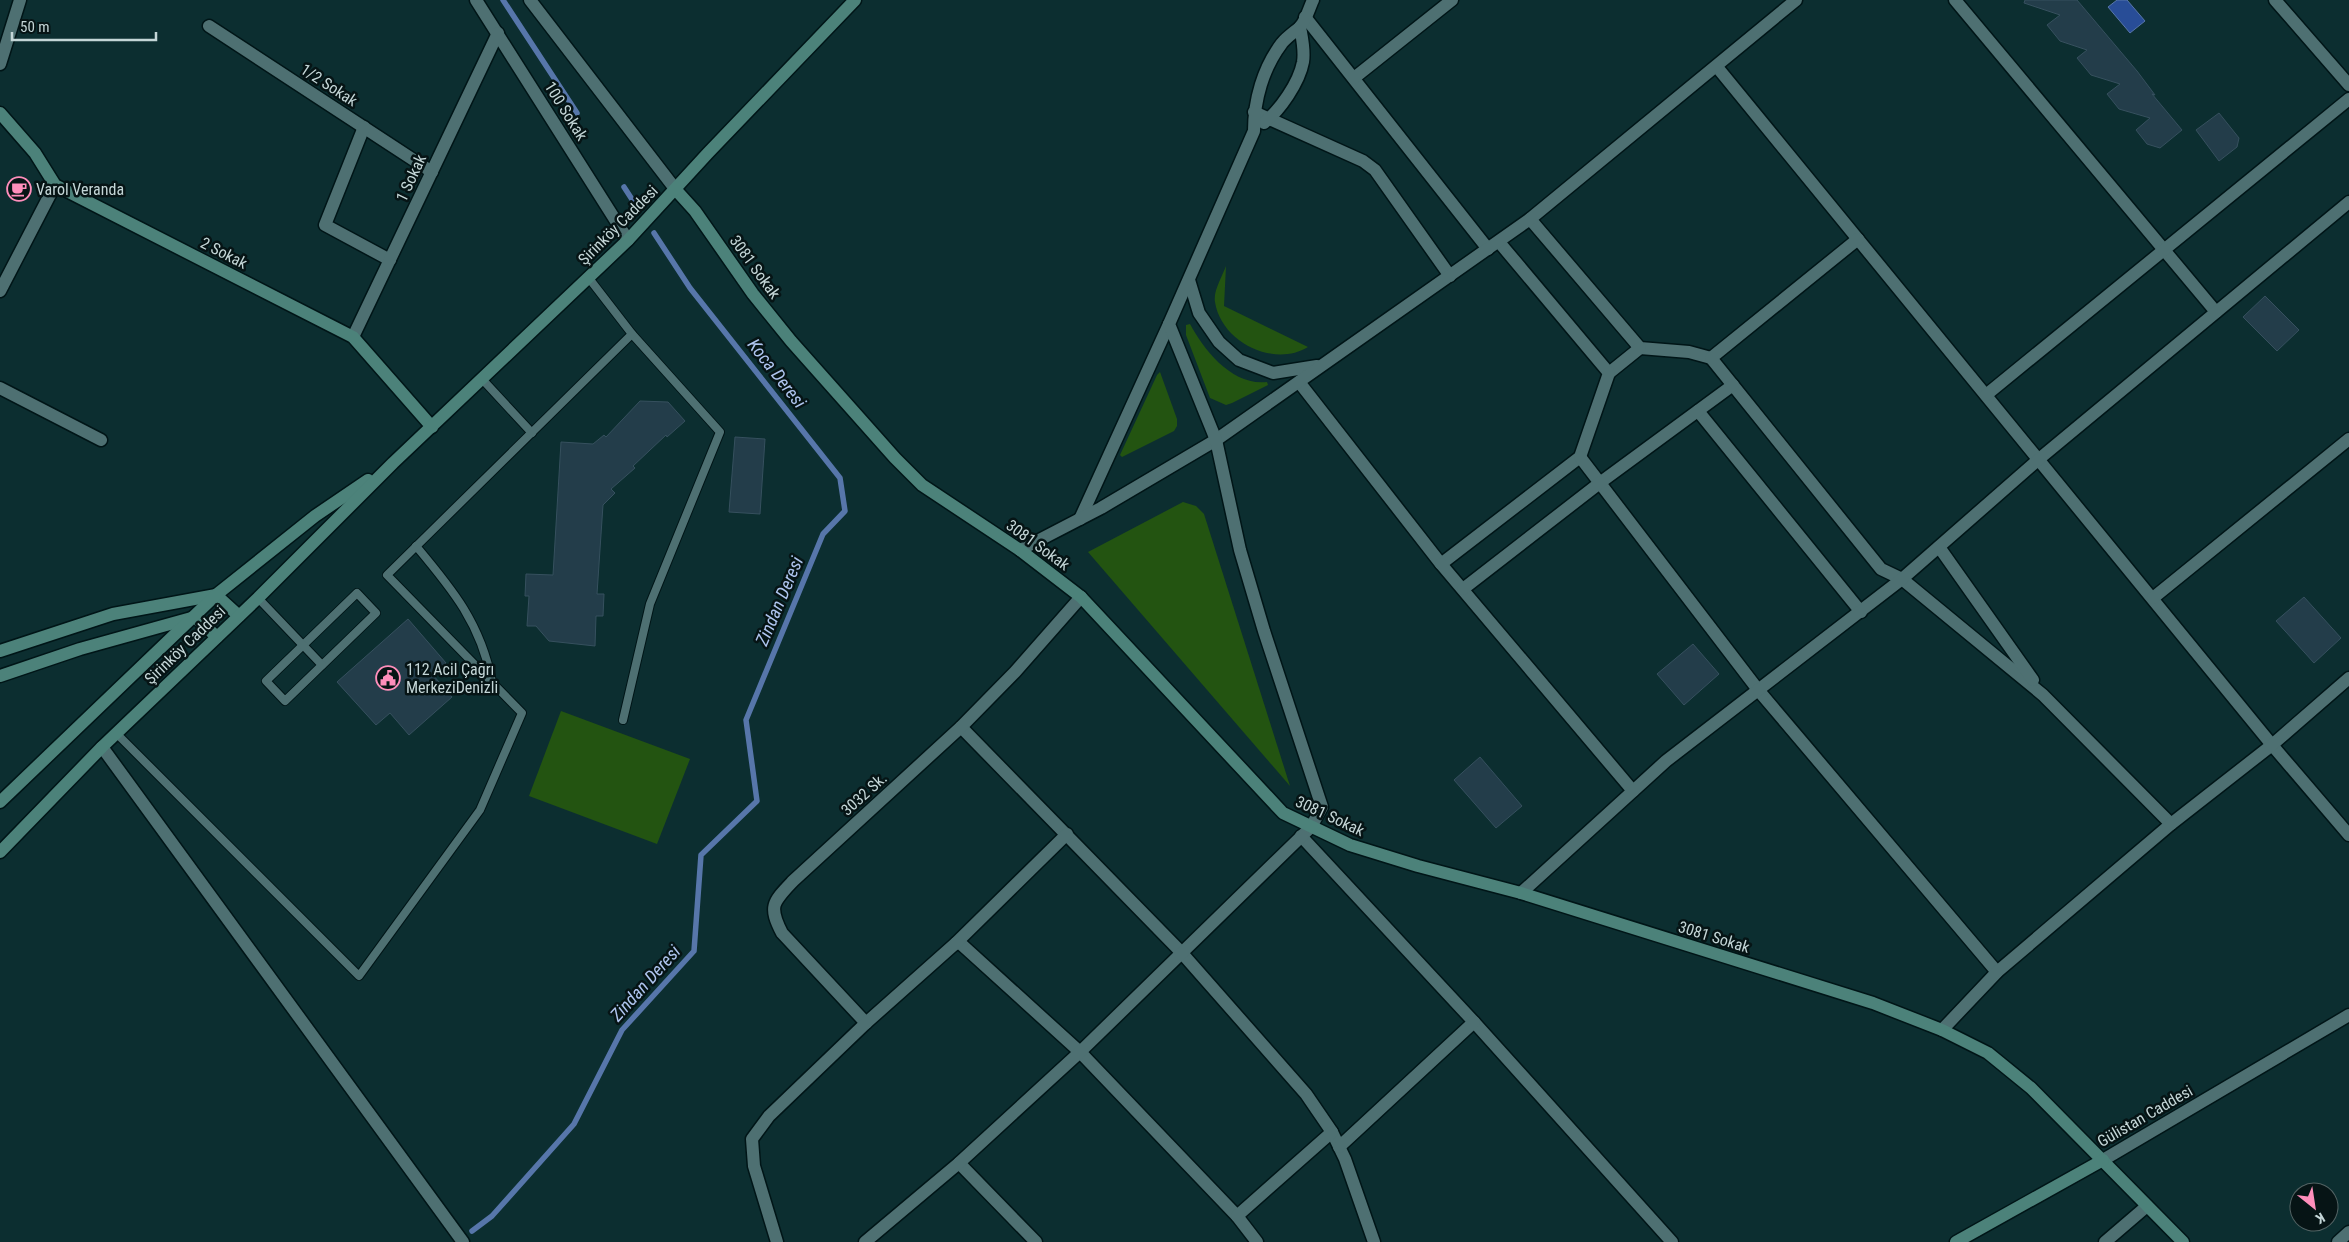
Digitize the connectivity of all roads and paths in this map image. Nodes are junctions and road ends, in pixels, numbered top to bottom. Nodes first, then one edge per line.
1 (20, 0) edge
2 (476, 0) edge
3 (530, 0) edge
4 (855, 0) edge
5 (1313, 0) edge
6 (1452, 0) edge
7 (1796, 0) edge
8 (1955, 0) edge
9 (2275, 0) edge
10 (1303, 22) junction
11 (209, 26) dead end
12 (498, 33) junction
13 (0, 64) edge
14 (1717, 67) junction
15 (1354, 78) junction
16 (2349, 85) edge
17 (2349, 99) edge
18 (1254, 112) junction
19 (0, 113) edge
20 (1269, 119) junction
21 (364, 127) junction
22 (1254, 131) junction
23 (432, 172) junction
24 (55, 185) junction
25 (676, 190) junction
26 (2349, 202) edge
27 (1530, 219) junction
28 (1858, 239) junction
29 (628, 240) junction
30 (1498, 242) junction
31 (1488, 250) junction
32 (2164, 250) junction
33 (390, 260) junction
34 (1450, 276) junction
35 (588, 278) junction
36 (1189, 280) junction
37 (0, 291) edge
38 (2216, 312) junction
39 (1169, 324) junction
40 (632, 334) junction
41 (353, 337) junction
42 (1640, 348) junction
43 (1711, 358) junction
44 (1322, 365) junction
45 (1609, 373) junction
46 (482, 379) junction
47 (1299, 382) junction
48 (1733, 385) junction
49 (0, 388) edge
50 (1986, 395) junction
51 (1698, 411) junction
52 (432, 427) junction
53 (532, 433) junction
54 (2349, 438) edge
55 (101, 440) dead end
56 (1216, 440) junction
57 (1580, 457) junction
58 (2038, 459) junction
59 (393, 463) junction
60 (1601, 482) junction
61 (1080, 519) junction
62 (416, 546) junction
63 (1938, 547) junction
64 (1020, 550) junction
65 (1442, 564) junction
66 (1902, 579) junction
67 (1463, 589) junction
68 (216, 595) junction
69 (1081, 596) junction
70 (258, 598) junction
71 (2153, 598) junction
72 (1860, 612) junction
73 (239, 616) junction
74 (195, 618) junction
75 (217, 637) junction
76 (304, 645) junction
77 (0, 651) edge
78 (322, 665) junction
79 (0, 676) edge
80 (2349, 678) edge
81 (493, 683) junction
82 (1759, 691) junction
83 (2043, 695) junction
84 (623, 720) dead end
85 (961, 727) junction
86 (116, 733) junction
87 (2272, 744) junction
88 (102, 747) junction
89 (1633, 791) junction
90 (0, 802) edge
91 (2171, 824) junction
92 (1310, 827) junction
93 (1067, 834) junction
94 (2349, 835) edge
95 (1301, 836) junction
96 (0, 852) edge
97 (1521, 893) junction
98 (956, 943) junction
99 (1181, 952) junction
100 (1997, 972) junction
101 (2349, 1015) edge
102 (1474, 1022) junction
103 (866, 1023) junction
104 (1942, 1030) junction
105 (1080, 1052) junction
106 (1332, 1132) junction
107 (1339, 1147) junction
108 (2103, 1160) junction
109 (959, 1163) junction
110 (2147, 1206) junction
111 (1237, 1216) junction
112 (2349, 1232) edge
113 (463, 1242) edge
114 (777, 1242) edge
115 (864, 1242) edge
116 (1036, 1242) edge
117 (1257, 1242) edge
118 (1374, 1242) edge
119 (1672, 1242) edge
120 (1956, 1242) edge
121 (2106, 1242) edge
122 (2183, 1242) edge
123 (2338, 1242) edge

1 - 13 street
2 - 12 street, 100 Sokak
3 - 25 street
4 - 25 street, Şirinköy Caddesi
5 - 10 street
6 - 15 street
7 - 14 street
8 - 32 street
9 - 16 street
10 - 15 street
10 - 18 street
10 - 20 street
11 - 21 street, 1/2 Sokak
12 - 23 street, 1 Sokak
12 - 29 street, 100 Sokak
14 - 27 street
14 - 28 street
15 - 31 street
17 - 32 street
18 - 20 street
18 - 22 street
19 - 24 street
20 - 22 street
20 - 34 street
21 - 23 street, 1/2 Sokak
21 - 33 street
22 - 36 street
23 - 33 street, 1 Sokak
24 - 37 street
24 - 41 street, 2 Sokak
25 - 29 street, Şirinköy Caddesi
25 - 64 street, 3081 Sokak
26 - 38 street
27 - 30 street
27 - 42 street
28 - 43 street
28 - 50 street
29 - 35 street, Şirinköy Caddesi
30 - 31 street
30 - 45 street
31 - 34 street
32 - 38 street
32 - 50 street
33 - 41 street, 1 Sokak
34 - 44 street
35 - 40 lane
35 - 46 street, Şirinköy Caddesi
36 - 39 street
36 - 44 street
38 - 58 street
39 - 56 street
39 - 61 street
40 - 53 lane
40 - 84 lane
41 - 52 street, 2 Sokak
42 - 43 street
42 - 45 street
43 - 48 street
44 - 47 street
45 - 57 street
46 - 52 street, Şirinköy Caddesi
46 - 53 lane
47 - 56 street
47 - 65 street
48 - 51 street
48 - 66 street
49 - 55 street
50 - 58 street
51 - 60 street
51 - 72 street
52 - 59 street, Şirinköy Caddesi
53 - 62 lane
54 - 71 street
56 - 61 street
56 - 92 street
57 - 60 street
57 - 65 street
58 - 63 street
58 - 71 street
59 - 68 street, Şirinköy Caddesi
59 - 70 street, Şirinköy Caddesi
60 - 67 street
60 - 82 street
61 - 64 street
62 - 81 lane
62 - 81 lane
63 - 66 street
63 - 83 street
64 - 69 street, 3081 Sokak
65 - 67 street
66 - 72 street
66 - 83 street
67 - 89 street
68 - 73 street
68 - 74 street, Şirinköy Caddesi
68 - 77 street
69 - 85 street, 3032 Sk.
69 - 92 street, 3081 Sokak
70 - 73 street, Şirinköy Caddesi
70 - 76 lane
71 - 87 street
72 - 82 street
73 - 75 street, Şirinköy Caddesi
74 - 75 street
74 - 79 street
74 - 90 street, Şirinköy Caddesi
75 - 86 street, Şirinköy Caddesi
76 - 78 lane
76 - 78 lane
76 - 78 lane
80 - 87 street
81 - 86 lane
82 - 89 street
82 - 100 street
83 - 91 street
85 - 93 street
85 - 103 street, 3032 Sk.
86 - 88 street, Şirinköy Caddesi
87 - 91 street
87 - 94 street
88 - 96 street, Şirinköy Caddesi
88 - 113 street
89 - 97 street
91 - 100 street
92 - 95 street
92 - 97 street, 3081 Sokak
93 - 98 street
93 - 99 street
95 - 99 street
95 - 102 street
97 - 104 street, 3081 Sokak
98 - 103 street
98 - 105 street
99 - 105 street
99 - 106 street
100 - 104 street
101 - 108 street, Gülistan Caddesi
102 - 107 street
102 - 119 street
103 - 114 street
104 - 108 street, 3081 Sokak
105 - 109 street
105 - 111 street
106 - 107 street
106 - 111 street
107 - 118 street
108 - 110 street, 3081 Sokak
108 - 120 street, Gülistan Caddesi
109 - 115 street
109 - 116 street
110 - 121 street
110 - 122 street, 3081 Sokak
111 - 117 street
112 - 123 street

